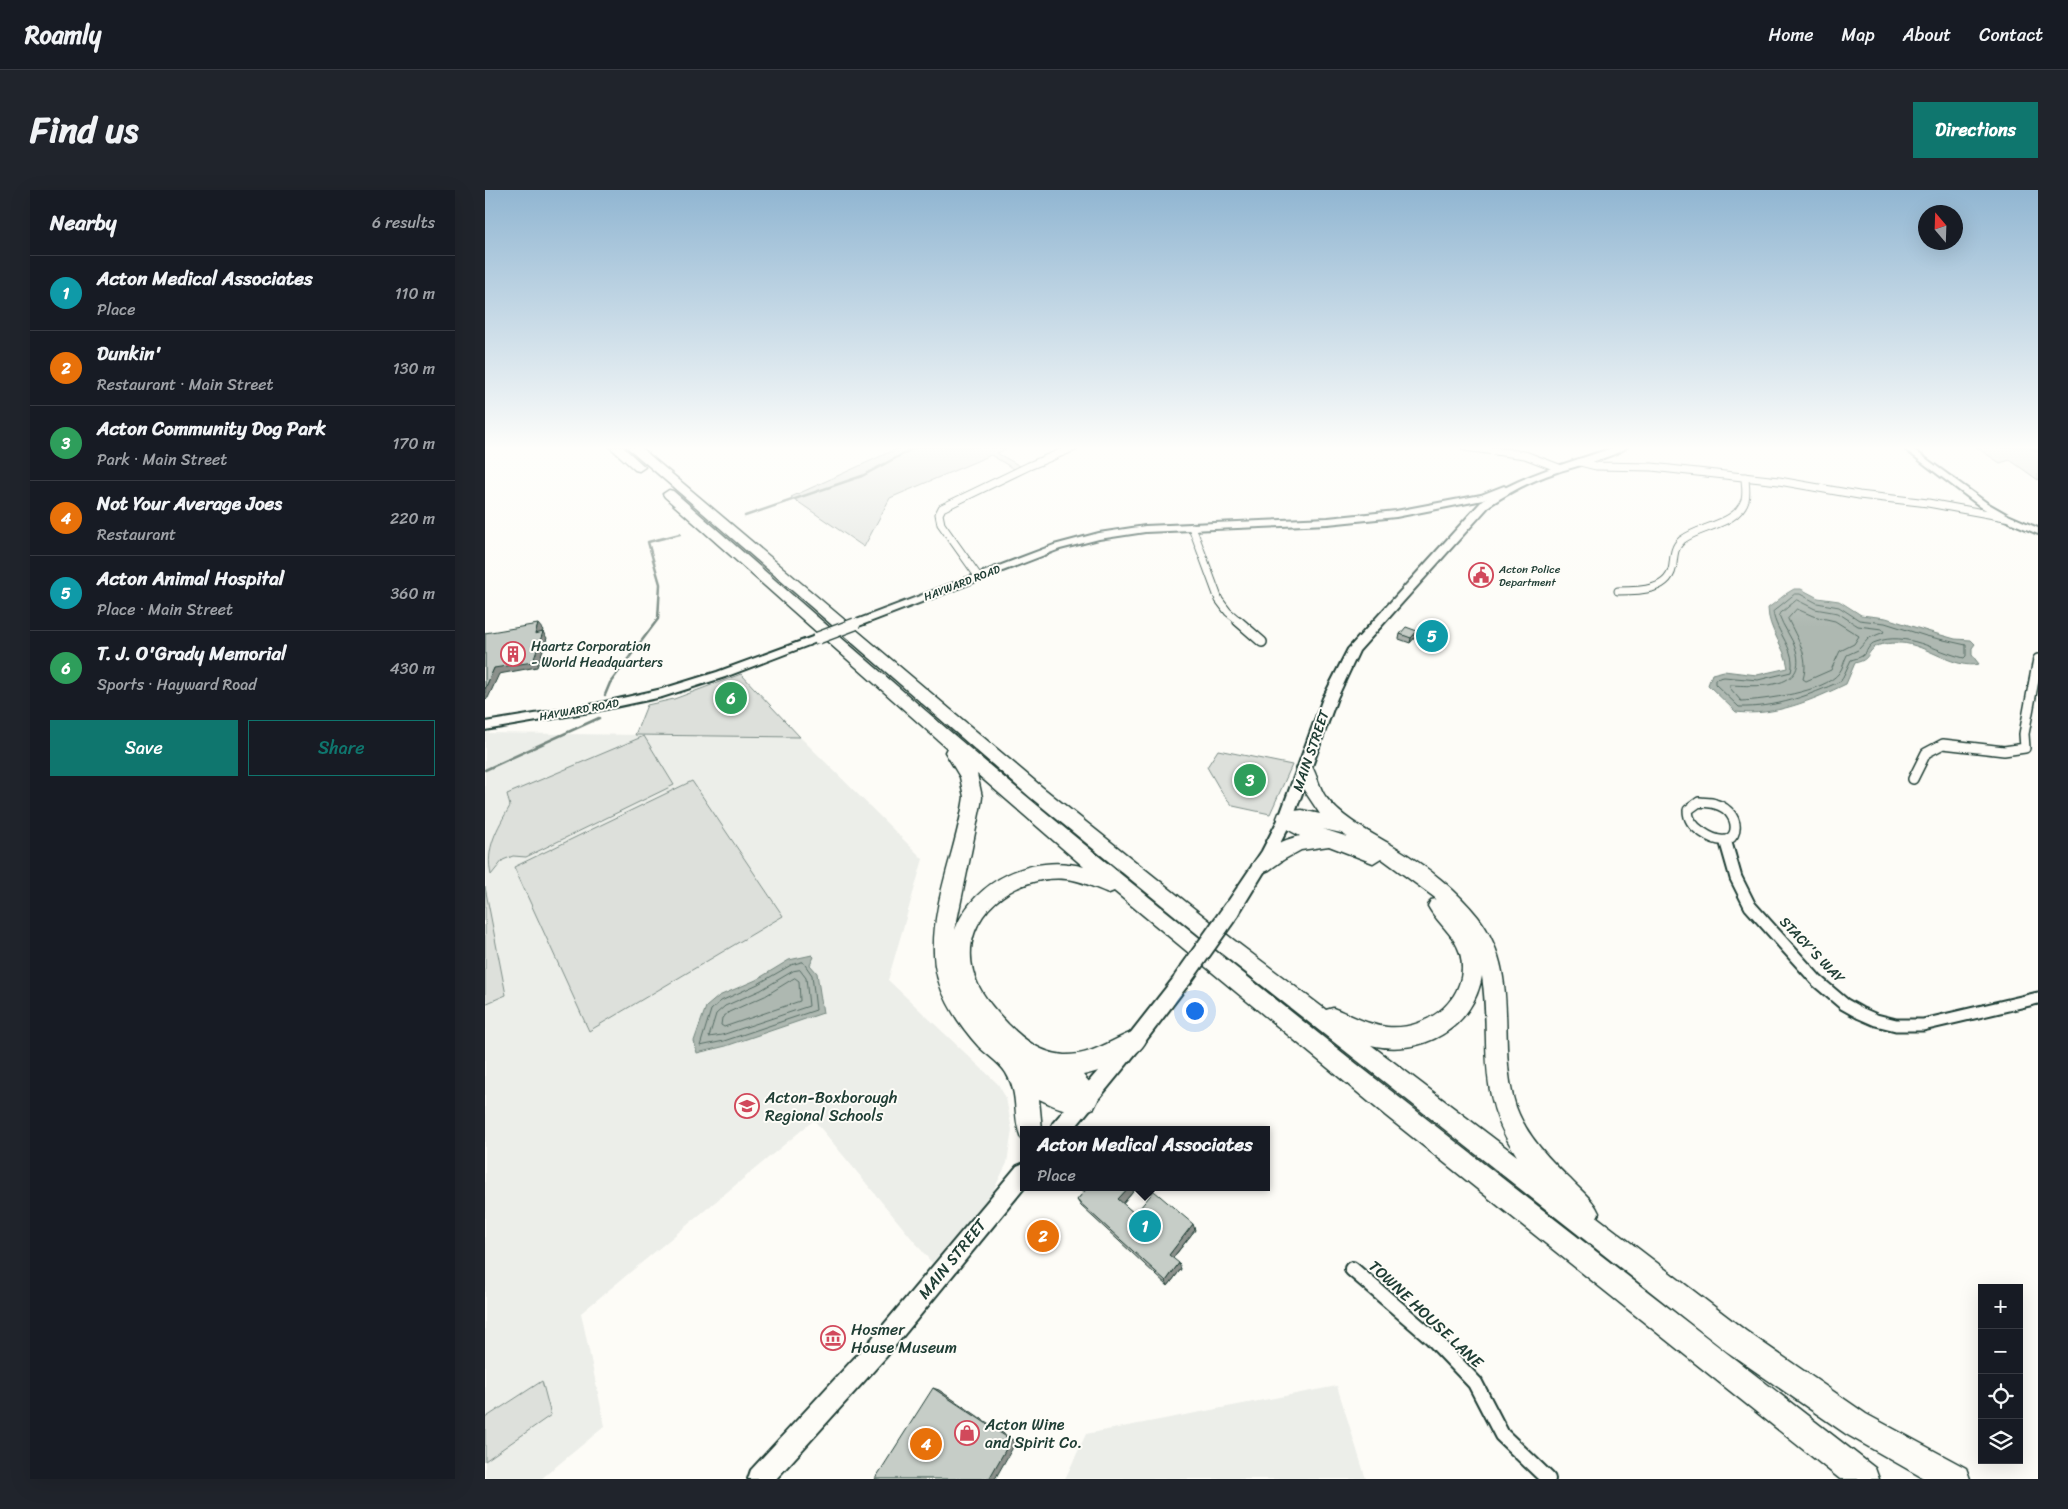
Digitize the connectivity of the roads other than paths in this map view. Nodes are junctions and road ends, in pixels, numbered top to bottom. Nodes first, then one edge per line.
1 (685, 507) edge
2 (704, 507) edge
3 (945, 507) edge
4 (1431, 507) edge
5 (1476, 507) edge
6 (1739, 507) edge
7 (1954, 507) edge
8 (1989, 507) edge
9 (2005, 517) junction
10 (1192, 527) junction
11 (2038, 531) edge
12 (978, 576) junction
13 (1618, 591) dead end
14 (1262, 642) dead end
15 (2038, 659) edge
16 (485, 726) edge
17 (941, 732) junction
18 (1305, 770) junction
19 (1913, 779) dead end
20 (1286, 818) junction
21 (1369, 841) junction
22 (1341, 842) junction
23 (1726, 843) junction
24 (1262, 865) junction
25 (1150, 909) junction
26 (1287, 993) junction
27 (2038, 998) edge
28 (1135, 1041) junction
29 (1037, 1059) junction
30 (1007, 1060) junction
31 (1086, 1100) junction
32 (1030, 1126) edge
33 (1064, 1126) edge
34 (1020, 1178) edge
35 (1635, 1264) junction
36 (1352, 1269) dead end
37 (759, 1479) edge
38 (1549, 1479) edge
39 (1864, 1479) edge
40 (1955, 1479) edge

1 - 17 highway
2 - 26 highway
3 - 12 street
4 - 10 street, HAYWARD ROAD
5 - 18 main road, MAIN STREET
6 - 13 street
7 - 9 street
8 - 9 street
9 - 11 street
10 - 12 street, HAYWARD ROAD
10 - 14 street
12 - 16 street, HAYWARD ROAD, bridge
15 - 19 street
17 - 25 highway
17 - 30 highway
18 - 20 main road, MAIN STREET
18 - 21 highway
20 - 21 highway
20 - 22 highway
20 - 24 main road, MAIN STREET
21 - 35 highway
22 - 24 highway
22 - 26 highway
23 - 23 street
23 - 27 street, STACY'S WAY
24 - 28 main road, MAIN STREET, bridge
25 - 29 highway
25 - 39 highway
26 - 35 highway
28 - 29 highway
28 - 31 main road, MAIN STREET
29 - 31 highway
30 - 31 highway
30 - 32 highway
31 - 33 main road, MAIN STREET
34 - 37 main road, MAIN STREET
35 - 40 highway
36 - 38 street, TOWNE HOUSE LANE

